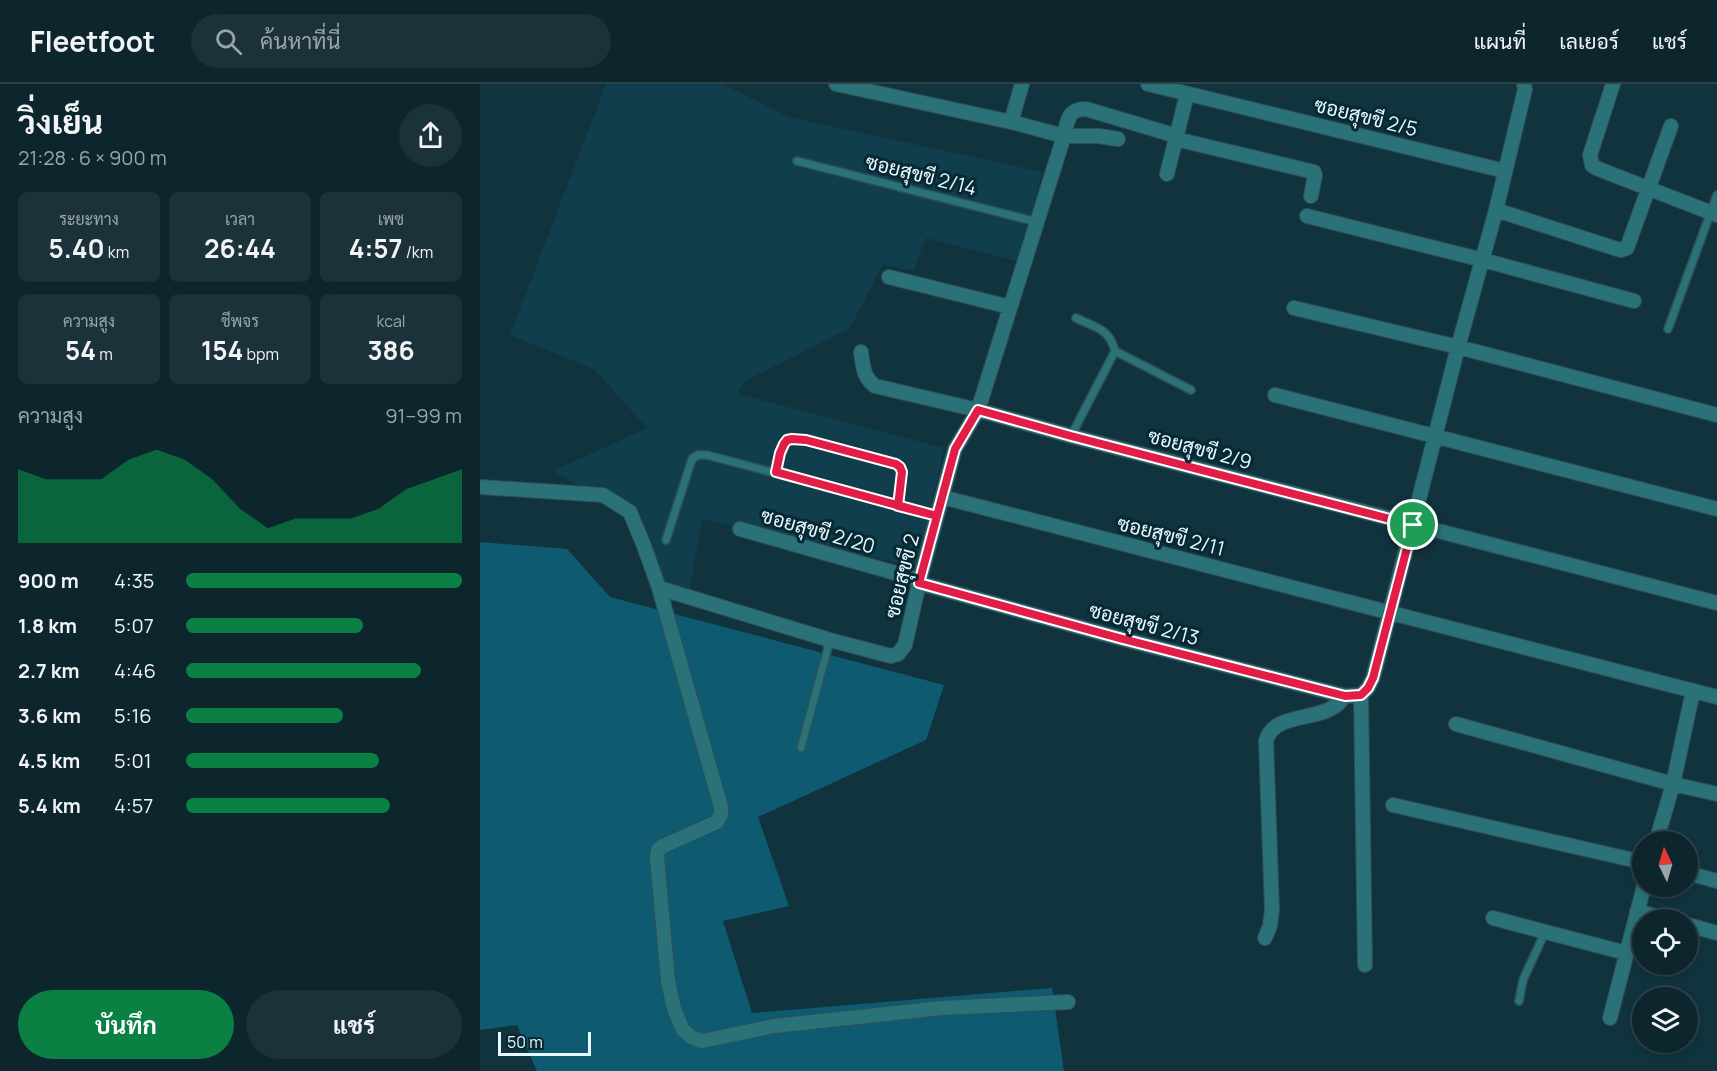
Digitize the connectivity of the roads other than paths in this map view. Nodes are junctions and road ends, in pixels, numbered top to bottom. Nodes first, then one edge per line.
1 (836, 84) edge
2 (1022, 84) edge
3 (1148, 84) edge
4 (1613, 84) edge
5 (1525, 86) edge
6 (1187, 94) junction
7 (1011, 122) junction
8 (1671, 126) dead end
9 (1064, 136) junction
10 (1176, 137) junction
11 (1118, 139) dead end
12 (797, 160) dead end
13 (1505, 171) junction
14 (1167, 174) dead end
15 (1648, 189) junction
16 (1717, 195) edge
17 (1311, 196) dead end
18 (1496, 210) junction
19 (1714, 214) edge
20 (1307, 216) dead end
21 (1037, 222) junction
22 (1483, 260) junction
23 (889, 277) dead end
24 (1634, 301) dead end
25 (1010, 308) junction
26 (1294, 308) dead end
27 (1076, 318) dead end
28 (1668, 329) dead end
29 (1458, 347) junction
30 (1115, 351) junction
31 (861, 352) dead end
32 (1191, 390) dead end
33 (1275, 395) dead end
34 (978, 410) junction
35 (1717, 415) edge
36 (1071, 436) junction
37 (1436, 436) junction
38 (776, 472) junction
39 (480, 487) edge
40 (942, 497) junction
41 (898, 506) junction
42 (1717, 509) edge
43 (937, 516) junction
44 (1413, 525) junction
45 (740, 529) dead end
46 (666, 540) dead end
47 (920, 582) junction
48 (659, 588) junction
49 (1717, 603) edge
50 (1391, 613) junction
51 (830, 640) junction
52 (1693, 691) junction
53 (1361, 695) junction
54 (1345, 696) junction
55 (1717, 698) edge
56 (1456, 724) dead end
57 (801, 748) dead end
58 (1673, 784) junction
59 (1717, 794) edge
60 (1393, 805) dead end
61 (1659, 831) edge
62 (1632, 860) edge
63 (1698, 876) edge
64 (1717, 881) edge
65 (1493, 918) dead end
66 (1698, 928) edge
67 (1632, 930) edge
68 (1545, 932) junction
69 (1717, 933) edge
70 (1265, 938) dead end
71 (1626, 953) junction
72 (1365, 965) dead end
73 (1519, 1000) dead end
74 (1068, 1002) dead end
75 (1610, 1018) dead end

1 - 7 street
2 - 7 street
3 - 6 street, ซอยสุขขี 2/5
4 - 15 street
5 - 13 street
6 - 10 street
6 - 13 street, ซอยสุขขี 2/5
7 - 9 street
8 - 15 street
9 - 10 street, ซอยสุขขี 2
9 - 11 street
9 - 21 street, ซอยสุขขี 2
10 - 14 street
10 - 17 street
12 - 21 lane, ซอยสุขขี 2/14
13 - 18 street
15 - 18 street
15 - 19 street
16 - 19 lane
18 - 22 street
19 - 28 lane
20 - 22 street
21 - 25 street, ซอยสุขขี 2
22 - 24 street
22 - 29 street
23 - 25 street
25 - 34 street, ซอยสุขขี 2
26 - 29 street
27 - 30 lane
29 - 35 street
29 - 37 street
30 - 32 lane
30 - 36 lane
31 - 34 street, ซอยสุขขี 2/9
33 - 37 street
34 - 36 street, ซอยสุขขี 2/9
34 - 40 street, ซอยสุขขี 2
36 - 44 street, ซอยสุขขี 2/9
37 - 42 street
37 - 44 street
38 - 41 lane
38 - 41 lane
38 - 46 lane
39 - 48 street
40 - 43 street, ซอยสุขขี 2
40 - 50 street, ซอยสุขขี 2/11
41 - 43 lane
43 - 47 street, ซอยสุขขี 2
44 - 49 street, ซอยสุขขี 2/9
44 - 50 street
45 - 47 street, ซอยสุขขี 2/20
47 - 51 street, ซอยสุขขี 2
47 - 54 street, ซอยสุขขี 2/13
48 - 51 street, ซอยสุขขี 2
48 - 74 street
50 - 52 street, ซอยสุขขี 2/11
50 - 53 street
51 - 57 lane
52 - 55 street, ซอยสุขขี 2/11
52 - 58 street
53 - 54 street, ซอยสุขขี 2/13
53 - 72 street
54 - 70 street
56 - 58 street
58 - 59 street
58 - 61 street
60 - 62 street
63 - 64 street
65 - 68 street
66 - 69 street
67 - 71 street
68 - 71 street
68 - 73 lane
71 - 75 street

